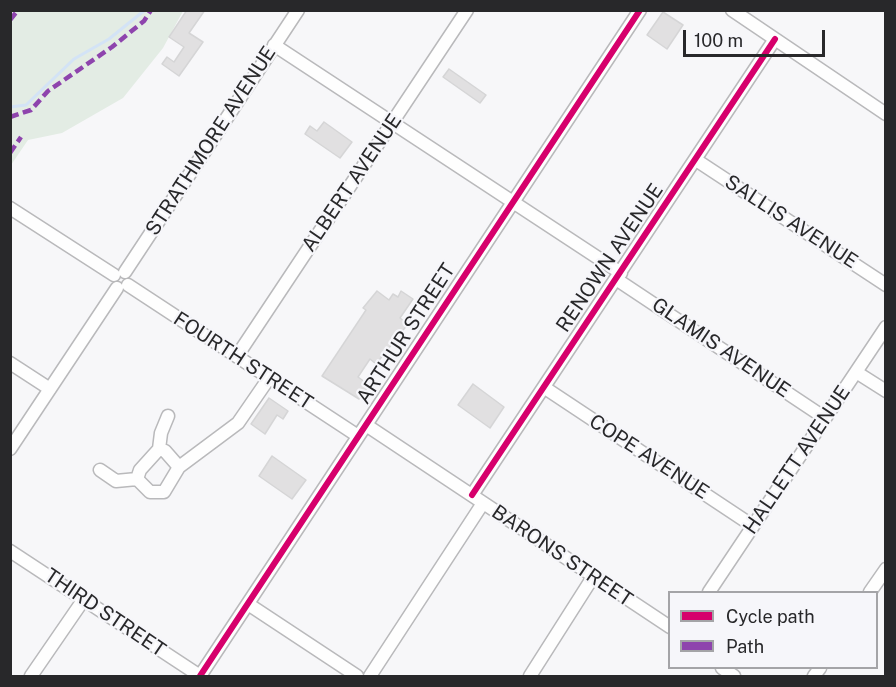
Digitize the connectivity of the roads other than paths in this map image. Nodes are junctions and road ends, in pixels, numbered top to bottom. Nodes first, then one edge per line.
1 (298, 10) edge
2 (467, 10) edge
3 (640, 10) edge
4 (732, 10) edge
5 (775, 39) junction
6 (274, 45) junction
7 (885, 114) edge
8 (393, 122) junction
9 (696, 160) junction
10 (512, 203) junction
11 (10, 208) edge
12 (618, 276) junction
13 (121, 280) junction
14 (885, 285) edge
15 (885, 327) edge
16 (237, 356) junction
17 (10, 363) edge
18 (856, 372) junction
19 (269, 378) junction
20 (544, 388) junction
21 (50, 389) junction
22 (885, 391) edge
23 (168, 416) dead end
24 (825, 418) junction
25 (366, 424) junction
26 (358, 436) junction
27 (10, 449) edge
28 (159, 449) junction
29 (179, 467) junction
30 (100, 471) dead end
31 (137, 479) junction
32 (472, 495) junction
33 (483, 503) junction
34 (753, 526) junction
35 (10, 551) edge
36 (885, 569) edge
37 (593, 577) junction
38 (710, 591) edge
39 (871, 591) edge
40 (84, 599) junction
41 (248, 604) junction
42 (668, 626) edge
43 (536, 674) edge
44 (31, 676) edge
45 (200, 676) edge
46 (357, 676) edge
47 (370, 676) edge

1 - 6 street, STRATHMORE AVENUE
2 - 8 street, ALBERT AVENUE
3 - 10 street, ARTHUR STREET
4 - 5 street
5 - 7 street
5 - 9 street, RENOWN AVENUE
6 - 8 street, GLAMIS AVENUE
6 - 13 street, STRATHMORE AVENUE
8 - 10 street, GLAMIS AVENUE
8 - 16 street, ALBERT AVENUE
9 - 12 street, RENOWN AVENUE
9 - 14 street, SALLIS AVENUE
10 - 12 street, GLAMIS AVENUE
10 - 25 street, ARTHUR STREET
11 - 13 street, FOURTH STREET
12 - 20 street, RENOWN AVENUE
12 - 24 street, GLAMIS AVENUE
13 - 16 street, FOURTH STREET
13 - 21 street, STRATHMORE AVENUE
15 - 18 street, HALLETT AVENUE
16 - 19 street, FOURTH STREET
17 - 21 street
18 - 22 street
18 - 24 street, HALLETT AVENUE
19 - 26 street, FOURTH STREET
19 - 29 street
20 - 32 street, RENOWN AVENUE
20 - 34 street, COPE AVENUE
21 - 27 street, STRATHMORE AVENUE
23 - 28 street
24 - 34 street, HALLETT AVENUE
25 - 26 street, ARTHUR STREET
25 - 32 street, BARONS STREET
26 - 41 street, ARTHUR STREET
28 - 29 street
28 - 31 street
29 - 31 street
30 - 31 street
32 - 33 street, BARONS STREET
33 - 37 street, BARONS STREET
33 - 47 street
34 - 38 street, HALLETT AVENUE
35 - 40 street, THIRD STREET
36 - 39 street
37 - 42 street, BARONS STREET
37 - 43 street
40 - 44 street
40 - 45 street, THIRD STREET
41 - 45 street, ARTHUR STREET
41 - 46 street

